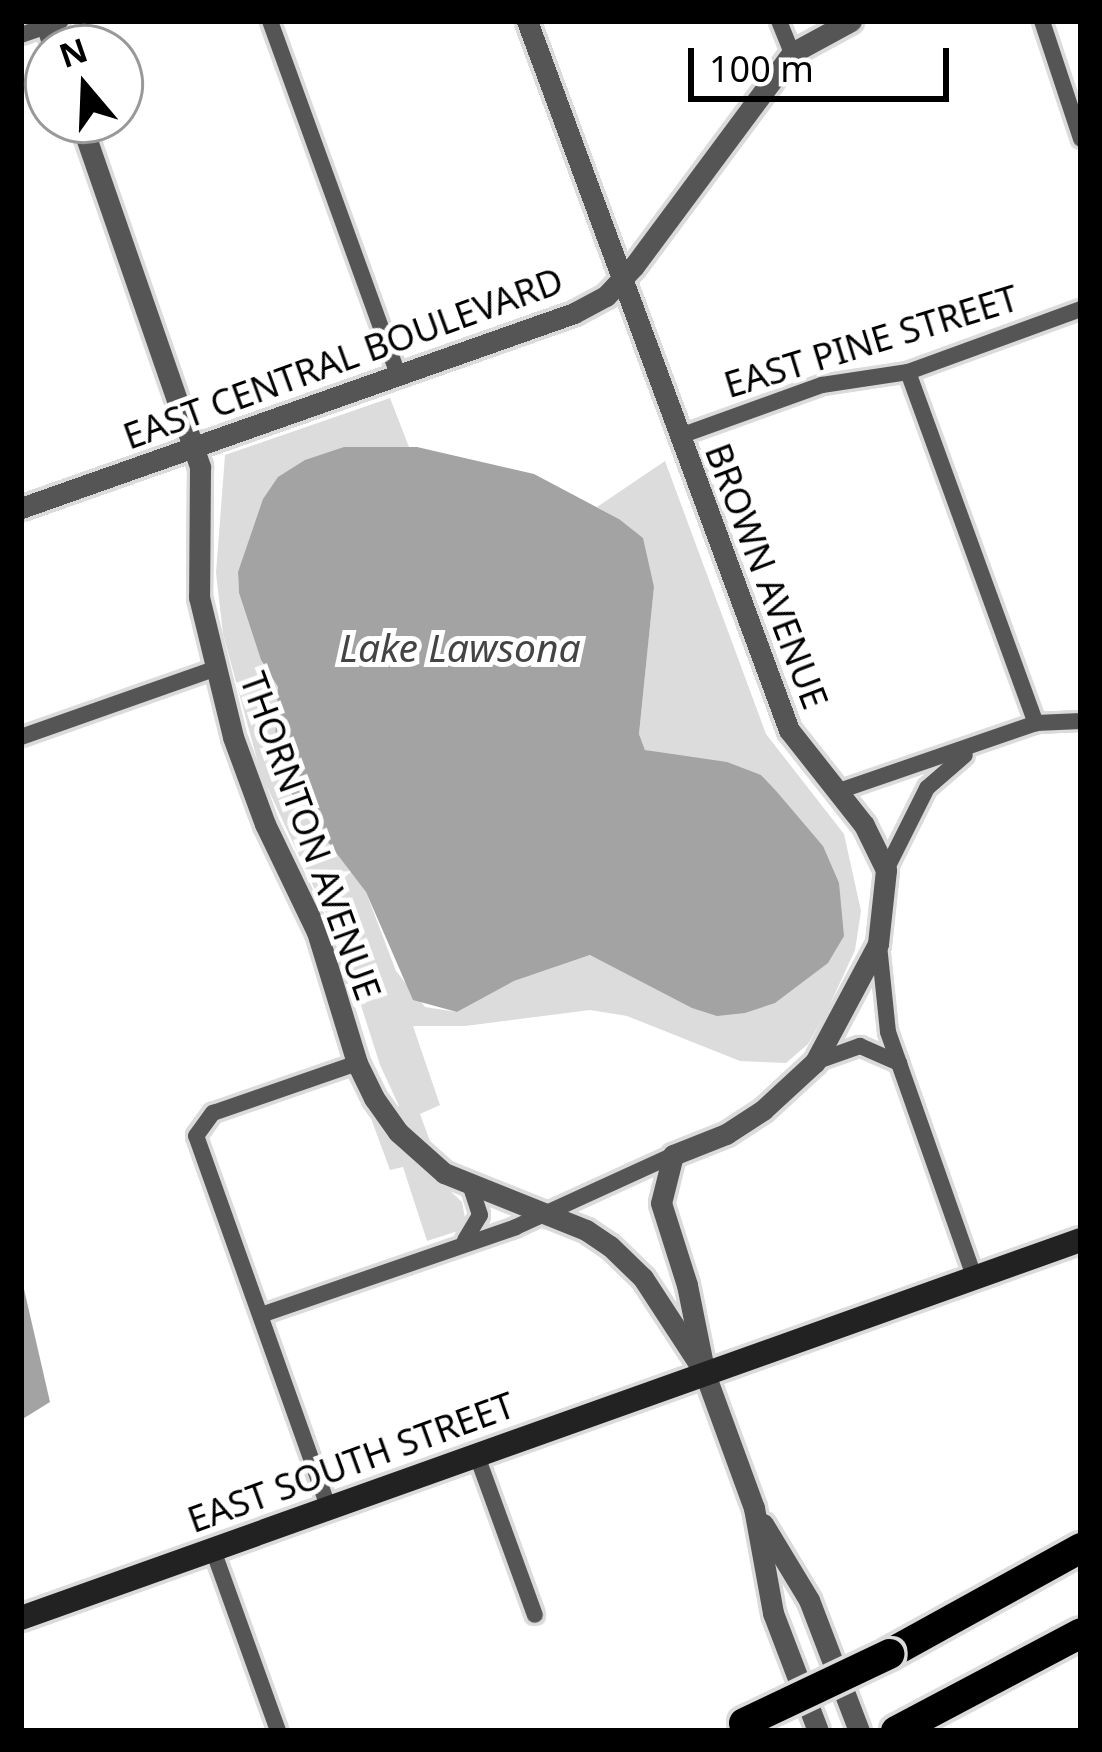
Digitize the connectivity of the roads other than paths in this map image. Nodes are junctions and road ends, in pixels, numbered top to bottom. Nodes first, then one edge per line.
1 (270, 21) edge
2 (527, 21) edge
3 (779, 21) edge
4 (851, 21) edge
5 (1042, 21) edge
6 (792, 53) junction
7 (1081, 139) edge
8 (88, 144) edge
9 (622, 280) junction
10 (1081, 309) edge
11 (908, 372) junction
12 (398, 375) junction
13 (680, 436) junction
14 (196, 448) junction
15 (21, 508) edge
16 (214, 669) junction
17 (1081, 721) edge
18 (1036, 723) junction
19 (21, 737) edge
20 (983, 742) junction
21 (836, 792) junction
22 (886, 870) junction
23 (878, 944) junction
24 (815, 1062) junction
25 (357, 1063) junction
26 (899, 1064) junction
27 (673, 1155) junction
28 (471, 1187) junction
29 (544, 1214) junction
30 (1081, 1240) edge
31 (448, 1249) junction
32 (975, 1279) junction
33 (262, 1316) junction
34 (705, 1374) junction
35 (477, 1456) junction
36 (329, 1508) junction
37 (754, 1508) junction
38 (1081, 1548) edge
39 (213, 1550) junction
40 (535, 1615) dead end
41 (21, 1618) edge
42 (1081, 1633) edge
43 (907, 1726) edge
44 (735, 1727) edge
45 (278, 1731) edge
46 (818, 1731) edge
47 (859, 1731) edge

1 - 12 street
2 - 9 street, BROWN AVENUE
3 - 6 street
4 - 6 street, EAST CENTRAL BOULEVARD
5 - 7 street
6 - 9 street, EAST CENTRAL BOULEVARD
8 - 14 street, THORNTON AVENUE
9 - 12 street, EAST CENTRAL BOULEVARD
9 - 13 street, BROWN AVENUE
10 - 11 street, EAST PINE STREET
11 - 13 street, EAST PINE STREET
11 - 18 street
12 - 14 street, EAST CENTRAL BOULEVARD
13 - 21 street, BROWN AVENUE
14 - 15 street, EAST CENTRAL BOULEVARD
14 - 16 street, THORNTON AVENUE
16 - 19 street
16 - 25 street, THORNTON AVENUE
17 - 18 street
18 - 20 street
20 - 21 street
20 - 22 street
21 - 22 street, BROWN AVENUE
22 - 23 street
23 - 24 street
23 - 26 street
24 - 26 street
24 - 27 street
25 - 28 street, THORNTON AVENUE
25 - 33 street
26 - 32 street
27 - 29 street
27 - 34 street
28 - 29 street, THORNTON AVENUE
28 - 31 street
29 - 31 street
29 - 34 street, THORNTON AVENUE
30 - 32 main road
31 - 33 street
32 - 34 main road, EAST SOUTH STREET
33 - 36 street
34 - 35 main road, EAST SOUTH STREET
34 - 37 street
35 - 36 main road, EAST SOUTH STREET
35 - 40 street
36 - 39 main road, EAST SOUTH STREET
37 - 46 street
37 - 47 street
38 - 44 highway, bridge
39 - 41 main road, EAST SOUTH STREET
39 - 45 street
42 - 43 highway

